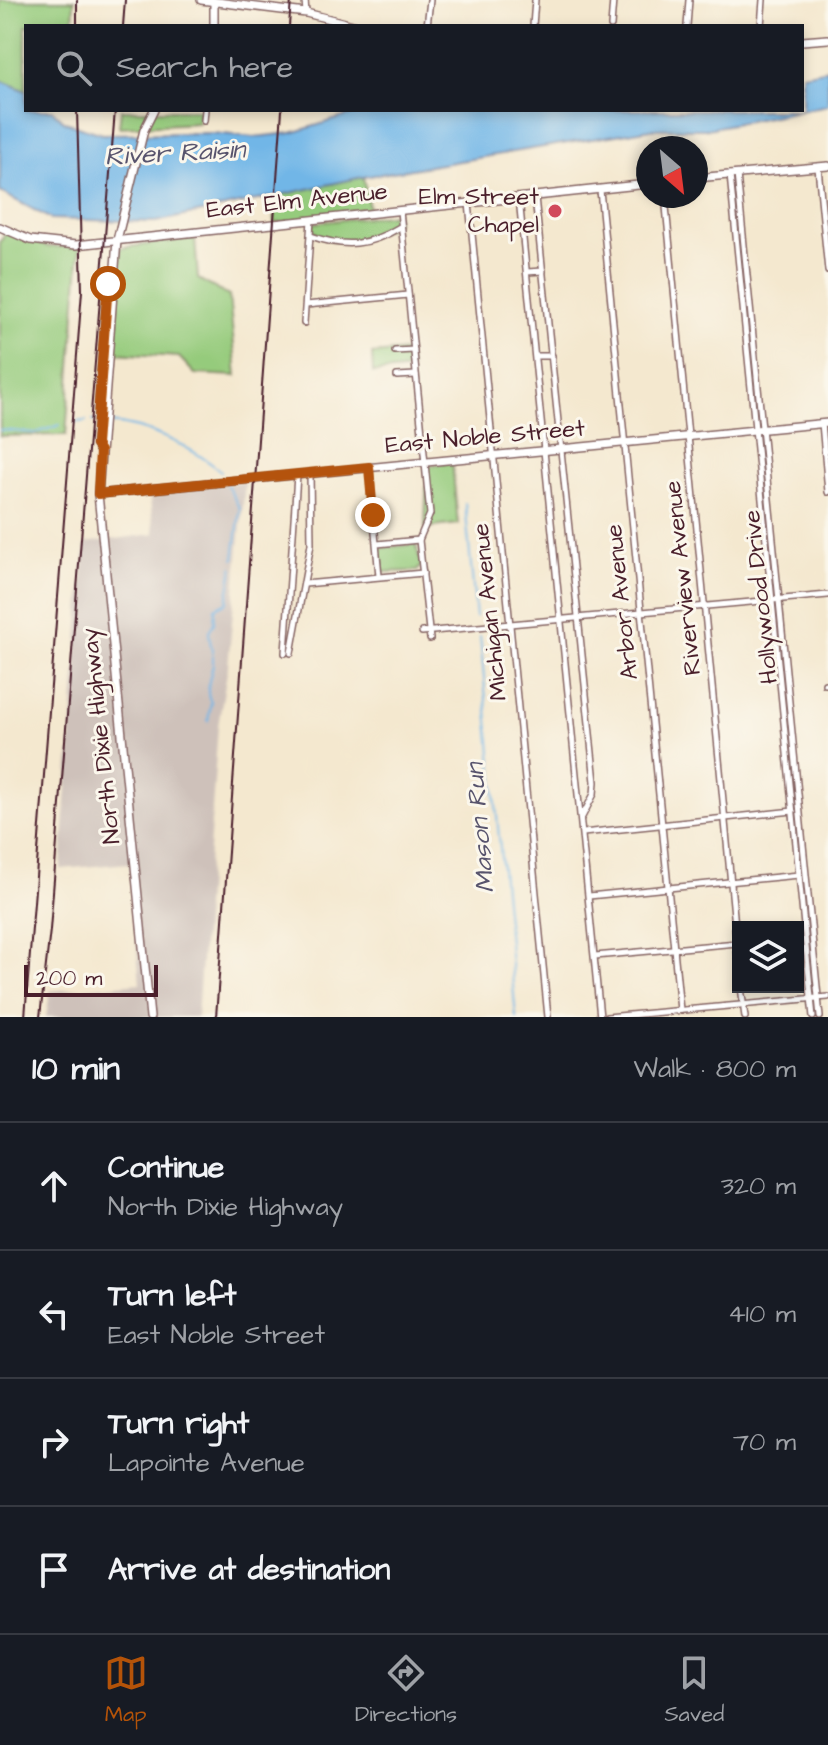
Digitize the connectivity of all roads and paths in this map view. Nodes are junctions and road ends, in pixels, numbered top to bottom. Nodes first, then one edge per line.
1 (201, 0) edge
2 (305, 0) edge
3 (430, 0) edge
4 (535, 0) edge
5 (613, 0) edge
6 (689, 0) edge
7 (763, 0) edge
8 (214, 2) edge
9 (306, 13) junction
10 (214, 24) edge
11 (349, 24) edge
12 (427, 24) edge
13 (533, 24) edge
14 (611, 24) edge
15 (687, 24) edge
16 (761, 24) edge
17 (828, 39) edge
18 (804, 41) edge
19 (153, 112) edge
20 (205, 112) edge
21 (204, 121) dead end
22 (828, 166) edge
23 (818, 167) junction
24 (733, 174) junction
25 (708, 177) edge
26 (636, 186) edge
27 (600, 190) junction
28 (535, 197) junction
29 (519, 198) junction
30 (469, 203) junction
31 (666, 208) edge
32 (400, 210) junction
33 (311, 219) junction
34 (0, 227) edge
35 (400, 227) junction
36 (311, 236) junction
37 (117, 240) junction
38 (543, 271) junction
39 (828, 271) edge
40 (527, 272) junction
41 (408, 295) junction
42 (305, 305) junction
43 (304, 323) dead end
44 (414, 350) junction
45 (395, 351) dead end
46 (536, 356) junction
47 (552, 356) junction
48 (416, 375) junction
49 (397, 376) dead end
50 (825, 423) edge
51 (758, 430) junction
52 (687, 438) junction
53 (623, 444) junction
54 (560, 451) junction
55 (545, 452) junction
56 (493, 456) junction
57 (425, 463) junction
58 (369, 467) junction
59 (310, 472) junction
60 (297, 474) junction
61 (828, 492) edge
62 (98, 494) junction
63 (569, 532) junction
64 (554, 534) junction
65 (419, 540) junction
66 (376, 544) junction
67 (423, 573) junction
68 (379, 576) junction
69 (305, 584) junction
70 (828, 595) edge
71 (776, 599) junction
72 (705, 605) junction
73 (642, 612) junction
74 (578, 618) junction
75 (562, 620) junction
76 (509, 624) junction
77 (430, 631) junction
78 (422, 632) dead end
79 (430, 639) dead end
80 (289, 645) junction
81 (288, 653) dead end
82 (586, 698) junction
83 (571, 700) junction
84 (594, 794) junction
85 (580, 797) junction
86 (796, 811) junction
87 (582, 818) junction
88 (725, 819) junction
89 (663, 825) junction
90 (583, 833) junction
91 (802, 874) junction
92 (730, 880) junction
93 (668, 887) junction
94 (589, 896) junction
95 (735, 921) edge
96 (804, 936) edge
97 (809, 936) junction
98 (732, 943) edge
99 (672, 948) junction
100 (595, 956) junction
101 (742, 993) edge
102 (828, 997) edge
103 (815, 998) junction
104 (744, 1005) junction
105 (680, 1010) junction
106 (150, 1017) edge
107 (548, 1017) edge
108 (600, 1017) edge
109 (607, 1017) edge
110 (745, 1017) edge
111 (813, 1017) edge
112 (820, 1017) edge

1 - 8 main road
2 - 9 street
3 - 12 street
4 - 13 street
5 - 14 street
6 - 15 street
7 - 16 street
8 - 9 main road
8 - 10 main road
9 - 11 main road
17 - 18 main road
19 - 37 main road, North Dixie Highway
20 - 21 street
22 - 23 main road
23 - 24 main road
23 - 39 street
24 - 25 main road
24 - 51 street, Hollywood Drive
26 - 27 main road, East Elm Avenue
27 - 28 main road, East Elm Avenue
27 - 53 street, Arbor Avenue
28 - 29 main road, East Elm Avenue
28 - 38 street
29 - 30 main road, East Elm Avenue
29 - 40 street
30 - 32 main road, East Elm Avenue
30 - 56 street, Michigan Avenue
31 - 52 street, Riverview Avenue
32 - 33 main road, East Elm Avenue
32 - 35 street
33 - 36 street
33 - 37 main road, East Elm Avenue
34 - 37 main road, East Elm Avenue
35 - 36 street
35 - 41 street
36 - 42 street
37 - 62 main road, North Dixie Highway
38 - 40 street
38 - 47 street
40 - 46 street
41 - 42 street
41 - 44 street
42 - 43 street
44 - 45 street
44 - 48 street
46 - 47 street
46 - 55 street
47 - 54 street
48 - 49 street
48 - 57 street
50 - 51 main road, East Noble Street
50 - 61 street
51 - 52 main road, East Noble Street
51 - 71 street, Hollywood Drive
52 - 53 main road, East Noble Street
52 - 72 street, Riverview Avenue
53 - 54 main road, East Noble Street
53 - 73 street, Arbor Avenue
54 - 55 main road, East Noble Street
54 - 63 street
55 - 56 main road, East Noble Street
55 - 64 street
56 - 57 main road, East Noble Street
56 - 76 street, Michigan Avenue
57 - 58 main road, East Noble Street
57 - 65 street
58 - 59 main road, East Noble Street
58 - 66 street
59 - 60 main road, East Noble Street
59 - 69 street
60 - 62 main road, East Noble Street
60 - 80 street
62 - 106 main road, North Dixie Highway
63 - 64 street
63 - 74 street
64 - 75 street
65 - 66 street
65 - 67 street
66 - 68 street
67 - 68 street
67 - 77 street
68 - 69 street
69 - 80 street
70 - 71 street
71 - 72 street
71 - 86 street, Hollywood Drive
72 - 73 street
72 - 88 street, Riverview Avenue
73 - 74 street
73 - 89 street, Arbor Avenue
74 - 75 street
74 - 82 street
75 - 76 street
75 - 83 street
76 - 77 street
76 - 107 street, Michigan Avenue
77 - 78 street
77 - 79 street
80 - 81 street
82 - 83 street
82 - 84 street
83 - 85 street
84 - 85 street
84 - 87 street
85 - 87 street
86 - 88 street
86 - 91 street, Hollywood Drive
87 - 90 street
88 - 89 street
88 - 92 street, Riverview Avenue
89 - 90 street
89 - 93 street, Arbor Avenue
90 - 94 street
91 - 92 street
91 - 97 street, Hollywood Drive
92 - 93 street
92 - 95 street, Riverview Avenue
93 - 94 street
93 - 99 street, Arbor Avenue
94 - 100 street
96 - 97 street
97 - 103 street, Hollywood Drive
98 - 99 street
99 - 100 street
99 - 105 street, Arbor Avenue
100 - 108 street
101 - 104 street
102 - 103 street
103 - 104 street
103 - 111 street, Hollywood Drive
103 - 112 street, Hollywood Drive
104 - 105 street
104 - 110 street
105 - 109 street

